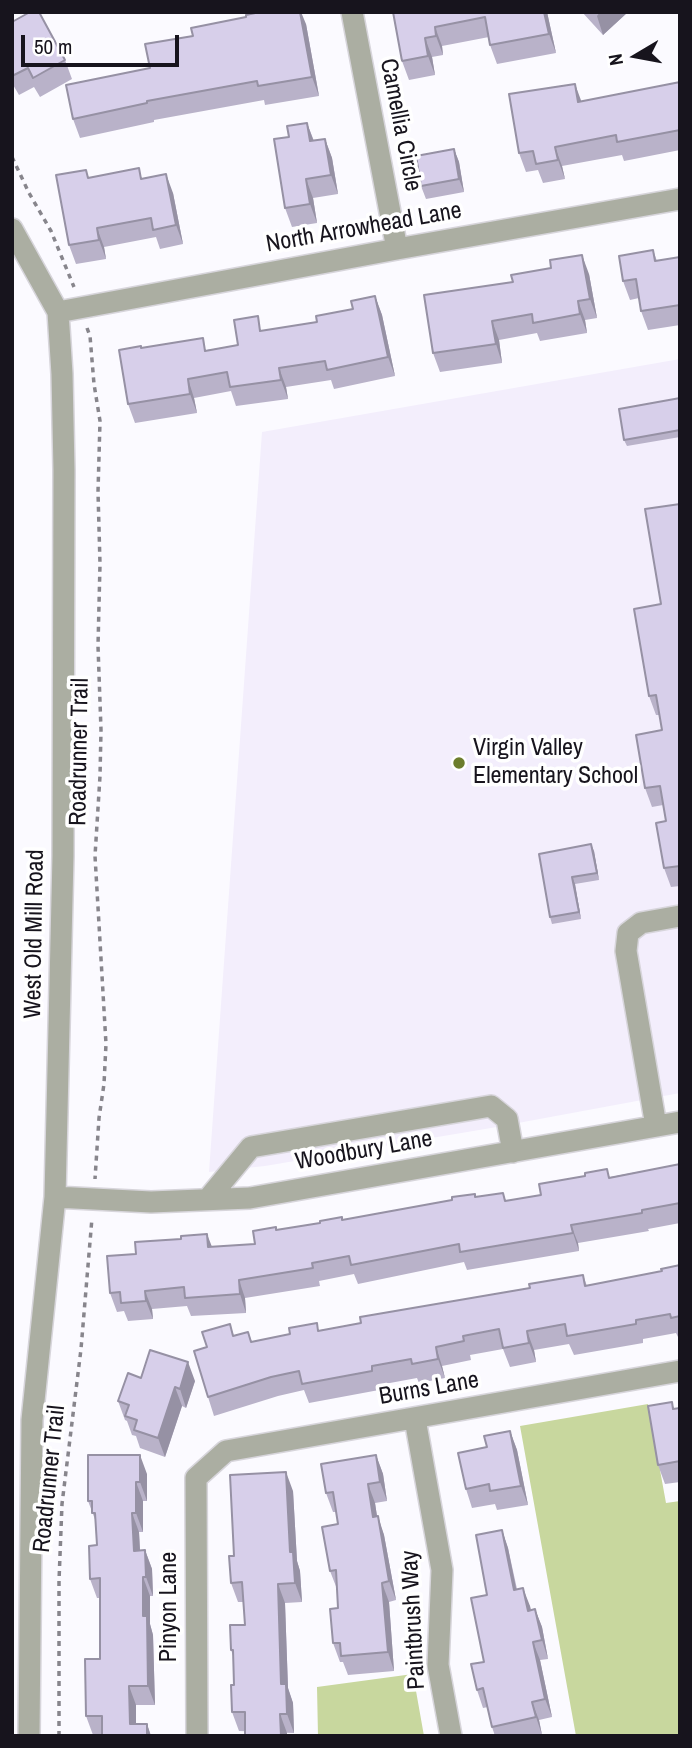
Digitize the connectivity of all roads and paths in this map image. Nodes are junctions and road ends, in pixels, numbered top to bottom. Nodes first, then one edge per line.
1 (352, 12) edge
2 (12, 157) edge
3 (680, 199) edge
4 (12, 229) edge
5 (397, 249) junction
6 (71, 279) dead end
7 (58, 312) junction
8 (90, 336) dead end
9 (680, 916) edge
10 (680, 1122) edge
11 (656, 1126) junction
12 (513, 1152) junction
13 (95, 1169) dead end
14 (55, 1197) junction
15 (208, 1199) junction
16 (91, 1227) dead end
17 (680, 1371) edge
18 (415, 1419) junction
19 (196, 1478) joint
20 (29, 1736) edge
21 (59, 1736) edge
22 (197, 1736) edge
23 (451, 1736) edge

1 - 5 street, Camellia Circle
2 - 6 path
3 - 5 street, North Arrowhead Lane
4 - 7 street, West Old Mill Road
5 - 7 street, North Arrowhead Lane
7 - 14 street, West Old Mill Road
8 - 13 path, Roadrunner Trail
9 - 11 street
10 - 11 street, Woodbury Lane
11 - 12 street, Woodbury Lane
12 - 15 street, Woodbury Lane
12 - 15 street
14 - 15 street, Woodbury Lane
14 - 20 street, West Old Mill Road
16 - 21 path, Roadrunner Trail
17 - 18 street, Burns Lane
18 - 19 street, Burns Lane
18 - 23 street, Paintbrush Way
19 - 22 street, Pinyon Lane

